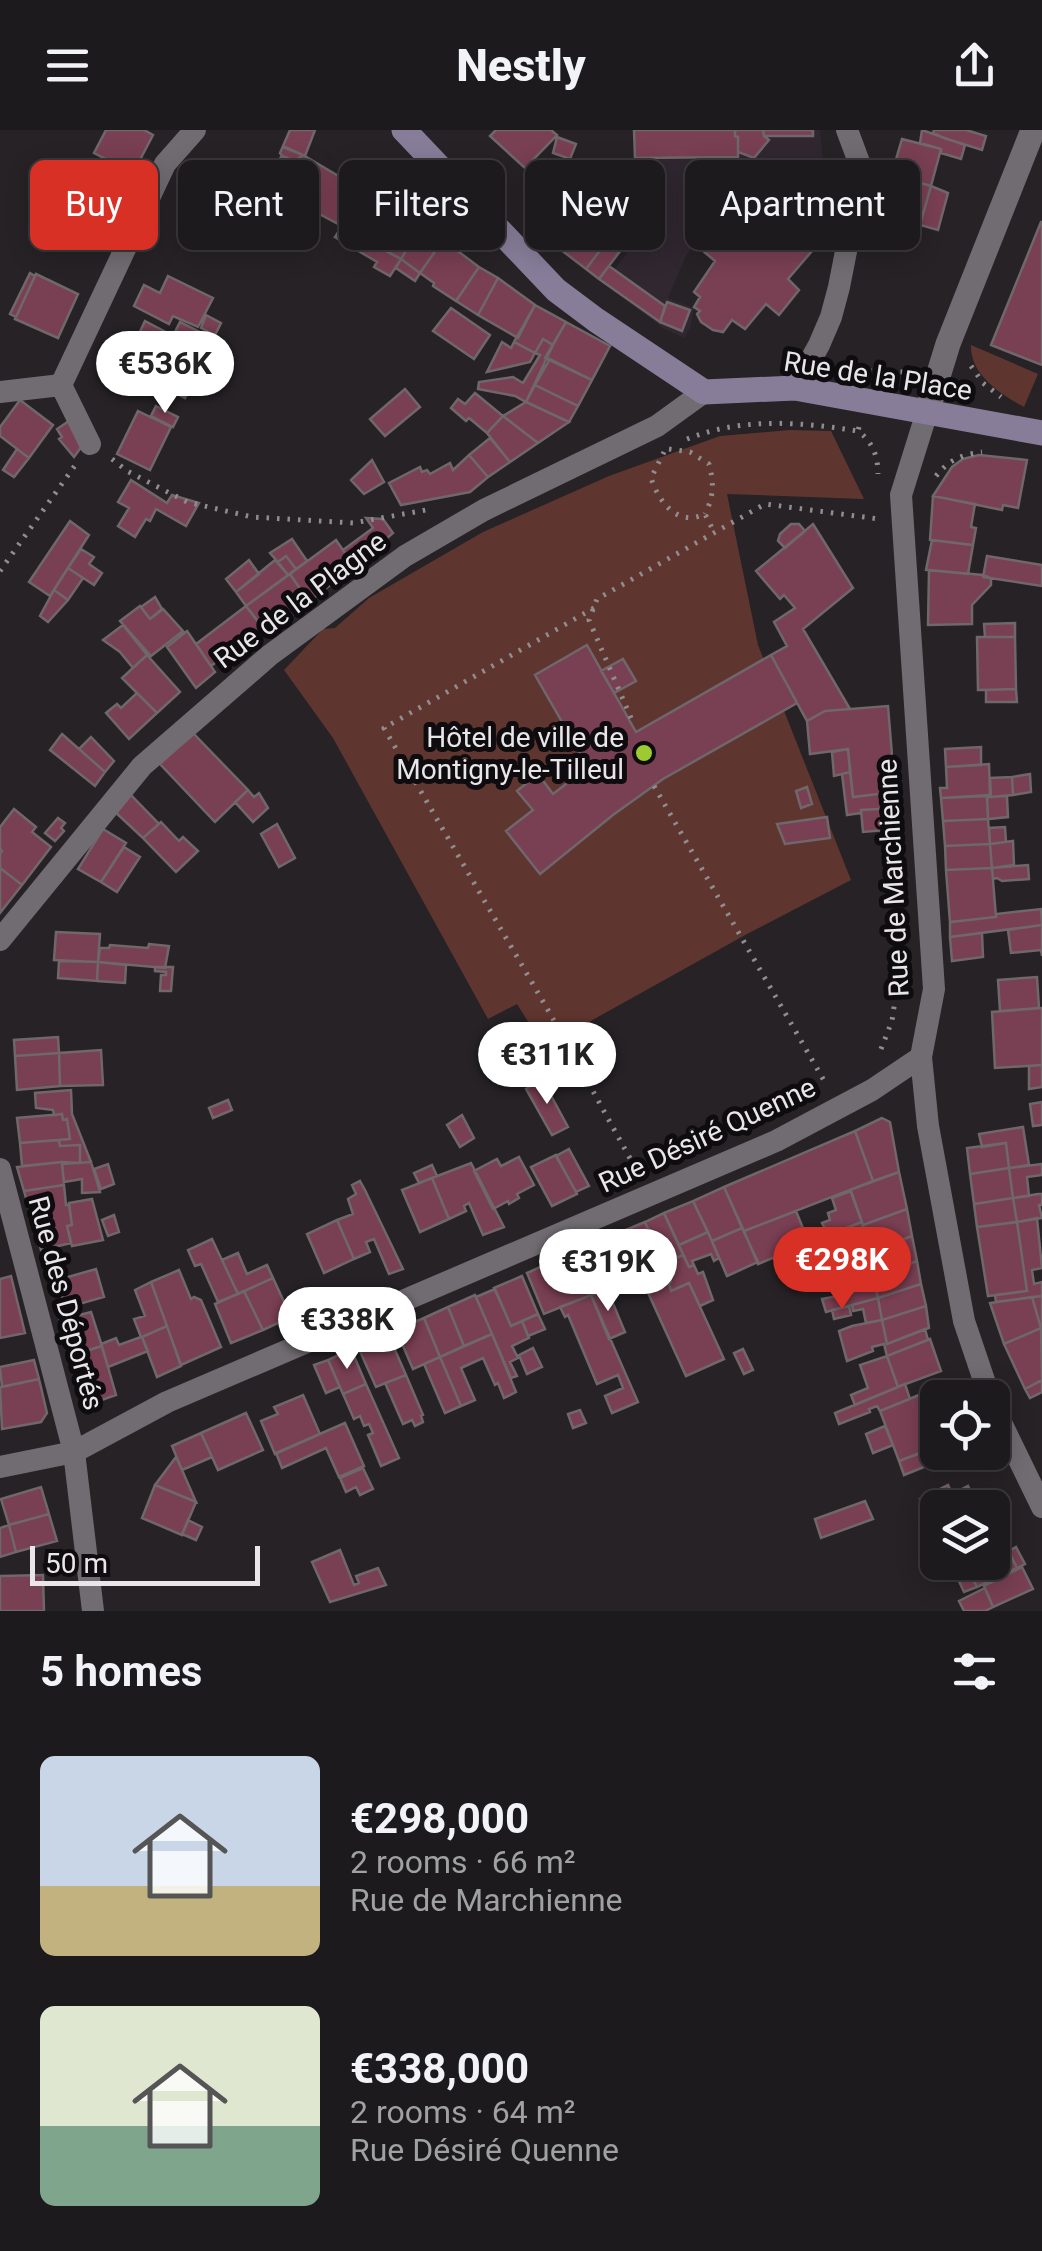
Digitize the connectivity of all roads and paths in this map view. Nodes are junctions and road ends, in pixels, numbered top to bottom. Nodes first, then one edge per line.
1 (194, 130) edge
2 (404, 130) edge
3 (846, 130) edge
4 (1033, 130) edge
5 (912, 367) dead end
6 (61, 385) junction
7 (795, 388) junction
8 (0, 392) edge
9 (704, 392) junction
10 (862, 401) junction
11 (927, 412) junction
12 (858, 431) junction
13 (1042, 434) edge
14 (90, 444) junction
15 (666, 448) junction
16 (878, 481) dead end
17 (876, 507) dead end
18 (705, 514) junction
19 (474, 516) junction
20 (877, 519) junction
21 (902, 521) junction
22 (714, 532) junction
23 (0, 571) edge
24 (594, 608) junction
25 (631, 718) dead end
26 (654, 786) dead end
27 (0, 940) edge
28 (903, 948) dead end
29 (876, 1054) dead end
30 (922, 1057) junction
31 (830, 1091) dead end
32 (0, 1169) edge
33 (650, 1195) junction
34 (984, 1380) edge
35 (1010, 1440) edge
36 (74, 1452) junction
37 (0, 1467) edge
38 (1042, 1507) edge
39 (94, 1610) edge

1 - 6 street
2 - 9 main road
3 - 7 street
4 - 11 street
5 - 10 path
6 - 8 street
6 - 14 street
7 - 9 main road, Rue de la Place
7 - 10 main road, Rue de la Place
9 - 19 street, Rue de la Plagne
10 - 11 main road, Rue de la Place
10 - 12 path
11 - 13 main road, Rue de la Place
11 - 21 street, Rue de Marchienne
12 - 15 path
12 - 16 path
14 - 19 path
14 - 23 path
15 - 18 path
15 - 18 path
17 - 20 path
18 - 22 path
19 - 27 street, Rue de la Plagne
20 - 21 path
20 - 22 path
21 - 30 street, Rue de Marchienne
22 - 24 path
24 - 25 path
24 - 33 path
26 - 31 path
28 - 29 path
30 - 33 street, Rue Désiré Quenne
30 - 34 street, Rue de Marchienne
32 - 36 street, Rue des Déportés
33 - 36 street, Rue Désiré Quenne
35 - 38 street, Rue de Marchienne
36 - 37 street, Rue Désiré Quenne
36 - 39 street, Rue des Déportés

